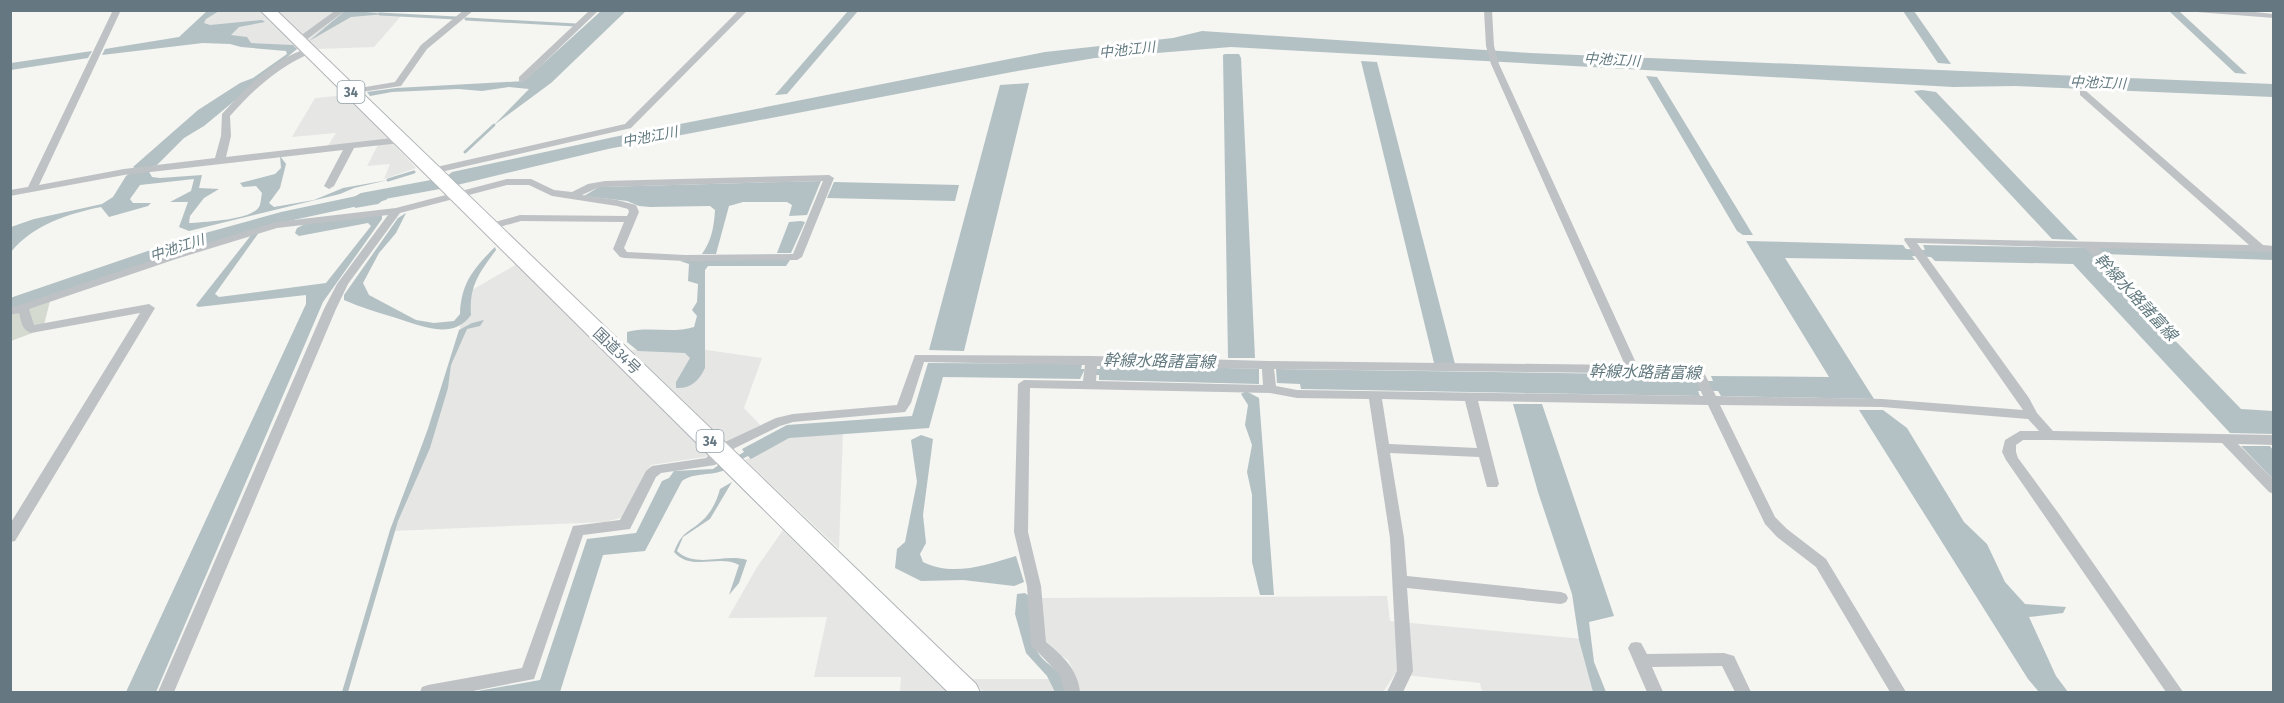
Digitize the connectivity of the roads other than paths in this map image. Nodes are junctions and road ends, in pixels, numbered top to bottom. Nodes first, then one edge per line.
1 (117, 10) edge
2 (267, 10) edge
3 (342, 10) edge
4 (470, 10) edge
5 (595, 10) edge
6 (744, 10) edge
7 (1488, 10) edge
8 (2197, 10) edge
9 (2274, 16) edge
10 (303, 46) junction
11 (522, 79) dead end
12 (351, 92) junction
13 (2083, 93) dead end
14 (401, 140) junction
15 (350, 146) junction
16 (220, 160) junction
17 (433, 172) junction
18 (329, 186) dead end
19 (32, 189) junction
20 (10, 193) edge
21 (454, 193) junction
22 (573, 195) junction
23 (396, 211) junction
24 (631, 219) junction
25 (489, 226) junction
26 (2088, 244) junction
27 (2259, 248) junction
28 (2274, 249) edge
29 (23, 308) junction
30 (10, 312) edge
31 (2158, 316) dead end
32 (1633, 369) junction
33 (1091, 372) junction
34 (1269, 376) junction
35 (1707, 391) junction
36 (1375, 396) junction
37 (1471, 398) junction
38 (2032, 415) junction
39 (2050, 435) junction
40 (2225, 438) junction
41 (2274, 440) edge
42 (1383, 448) junction
43 (722, 453) junction
44 (1485, 453) junction
45 (1492, 484) dead end
46 (2274, 489) edge
47 (10, 537) edge
48 (1400, 581) junction
49 (1561, 598) dead end
50 (460, 689) edge
51 (166, 693) edge
52 (428, 693) edge
53 (966, 693) edge
54 (1072, 693) edge
55 (1395, 693) edge
56 (1655, 693) edge
57 (1743, 693) edge
58 (1898, 693) edge
59 (2175, 693) edge

1 - 19 street
2 - 10 highway, 国道34号 / 34
3 - 10 street
4 - 12 street
5 - 11 street
6 - 17 street
7 - 32 street
8 - 9 street
10 - 12 highway, 国道34号 / 34
10 - 16 street
12 - 14 highway, 国道34号 / 34
13 - 27 street
14 - 15 street
14 - 17 highway, 国道34号 / 34
15 - 16 street
15 - 18 street
16 - 19 street
17 - 21 highway, 国道34号 / 34
19 - 20 street
21 - 22 street
21 - 23 street
21 - 25 highway, 国道34号 / 34
22 - 24 street
22 - 24 street
23 - 29 street
23 - 51 street
24 - 25 street
25 - 43 highway, 国道34号 / 34
26 - 27 street
26 - 31 street
26 - 38 street
27 - 28 street
29 - 30 street
29 - 47 street
32 - 34 street
32 - 35 street
33 - 34 street
33 - 34 street
33 - 43 street
33 - 54 street
34 - 36 street
35 - 37 street
35 - 38 street
35 - 58 street
36 - 37 street
36 - 42 street
37 - 44 street
38 - 39 street
39 - 40 street
39 - 59 street
40 - 41 street
40 - 46 street
42 - 44 street
42 - 48 street
43 - 50 street
43 - 53 highway, 国道34号 / 34
44 - 45 street
48 - 49 street
48 - 55 street
50 - 52 street
56 - 57 street

